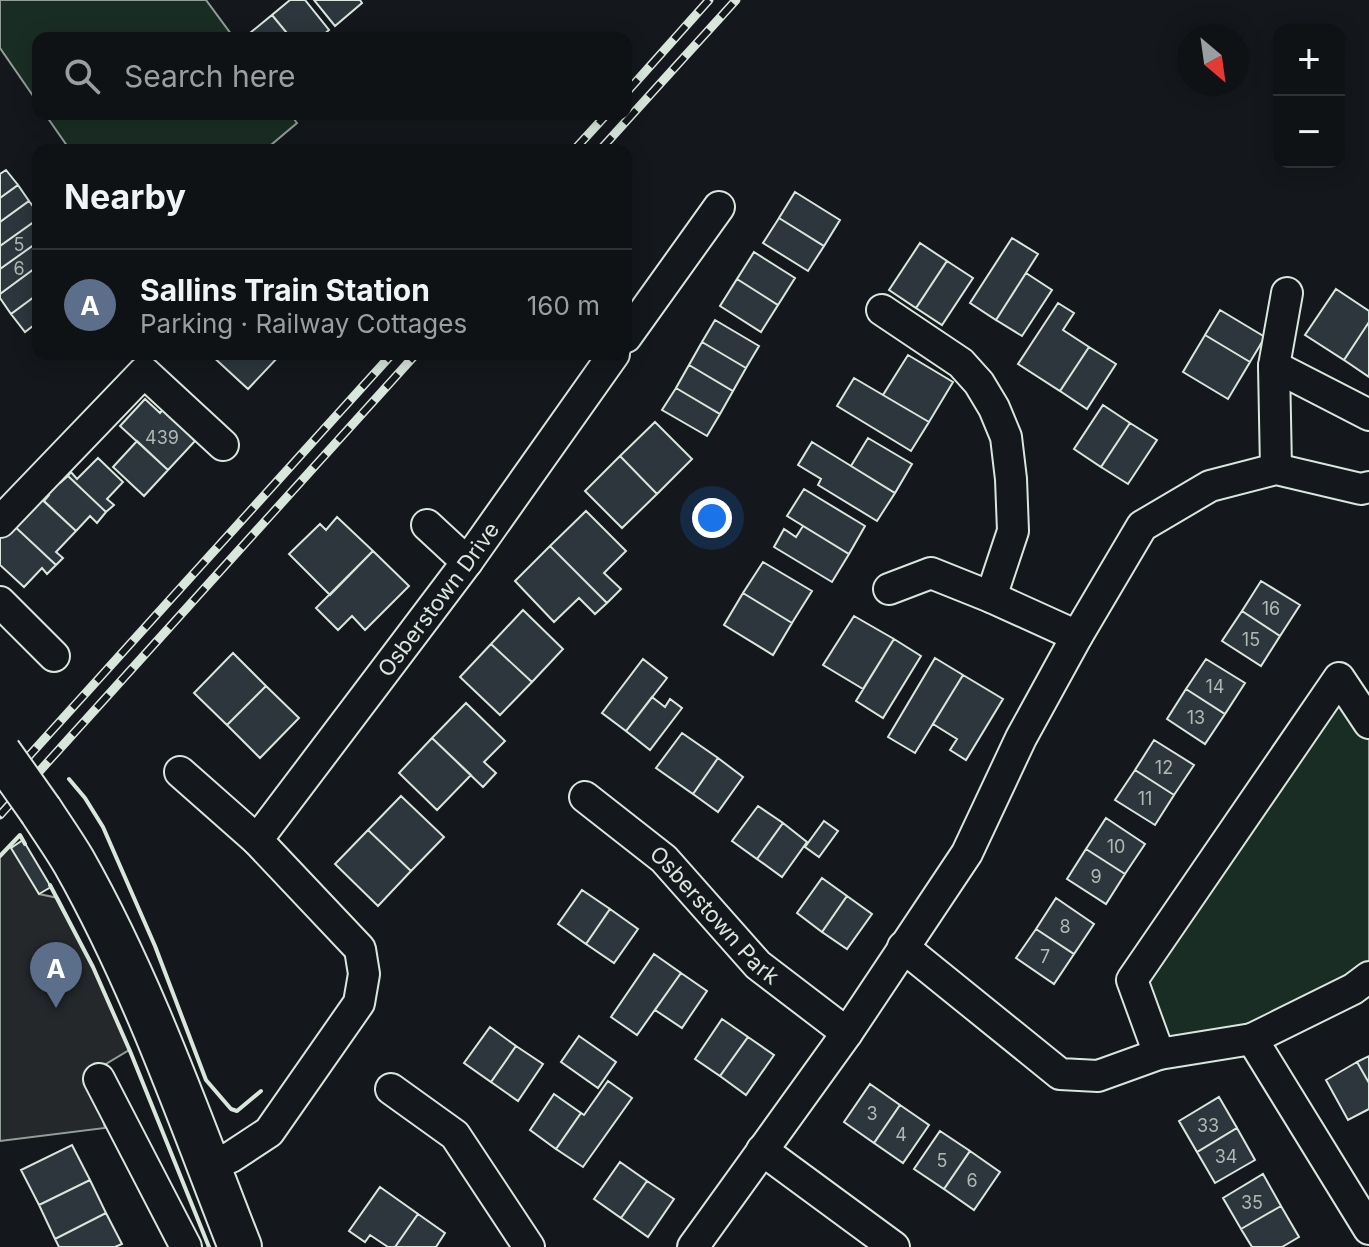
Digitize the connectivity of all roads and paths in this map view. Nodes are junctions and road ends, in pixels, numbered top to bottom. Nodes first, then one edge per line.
1 (719, 207) dead end
2 (1287, 293) dead end
3 (882, 310) dead end
4 (632, 329) edge
5 (610, 360) edge
6 (1274, 366) junction
7 (1369, 415) edge
8 (223, 445) dead end
9 (1276, 469) junction
10 (1369, 487) edge
11 (0, 522) edge
12 (427, 525) dead end
13 (467, 562) junction
14 (889, 589) dead end
15 (991, 597) junction
16 (0, 602) edge
17 (1077, 636) junction
18 (54, 656) dead end
19 (1369, 723) edge
20 (0, 753) edge
21 (180, 772) dead end
22 (585, 797) dead end
23 (257, 840) junction
24 (903, 947) junction
25 (1369, 977) edge
26 (847, 1033) junction
27 (1252, 1039) junction
28 (1159, 1054) junction
29 (99, 1079) dead end
30 (391, 1089) dead end
31 (762, 1150) junction
32 (208, 1167) junction
33 (1369, 1229) edge
34 (186, 1247) edge
35 (240, 1247) edge
36 (529, 1247) edge
37 (693, 1247) edge
38 (894, 1247) edge

1 - 4 street
2 - 6 street
3 - 15 street
5 - 13 street, Osberstown Drive
6 - 7 street
6 - 9 street
8 - 11 street
9 - 10 street
9 - 17 street
12 - 13 street
13 - 23 street, Osberstown Drive
14 - 15 street
15 - 17 street
16 - 18 street
17 - 24 street
19 - 28 street
20 - 32 street, bridge
21 - 23 street
22 - 26 street, Osberstown Park
23 - 32 street
24 - 26 street
24 - 28 street
25 - 27 street
26 - 31 street
27 - 28 street
27 - 33 street
29 - 34 street
30 - 36 street
31 - 37 street
31 - 38 street
32 - 35 street

